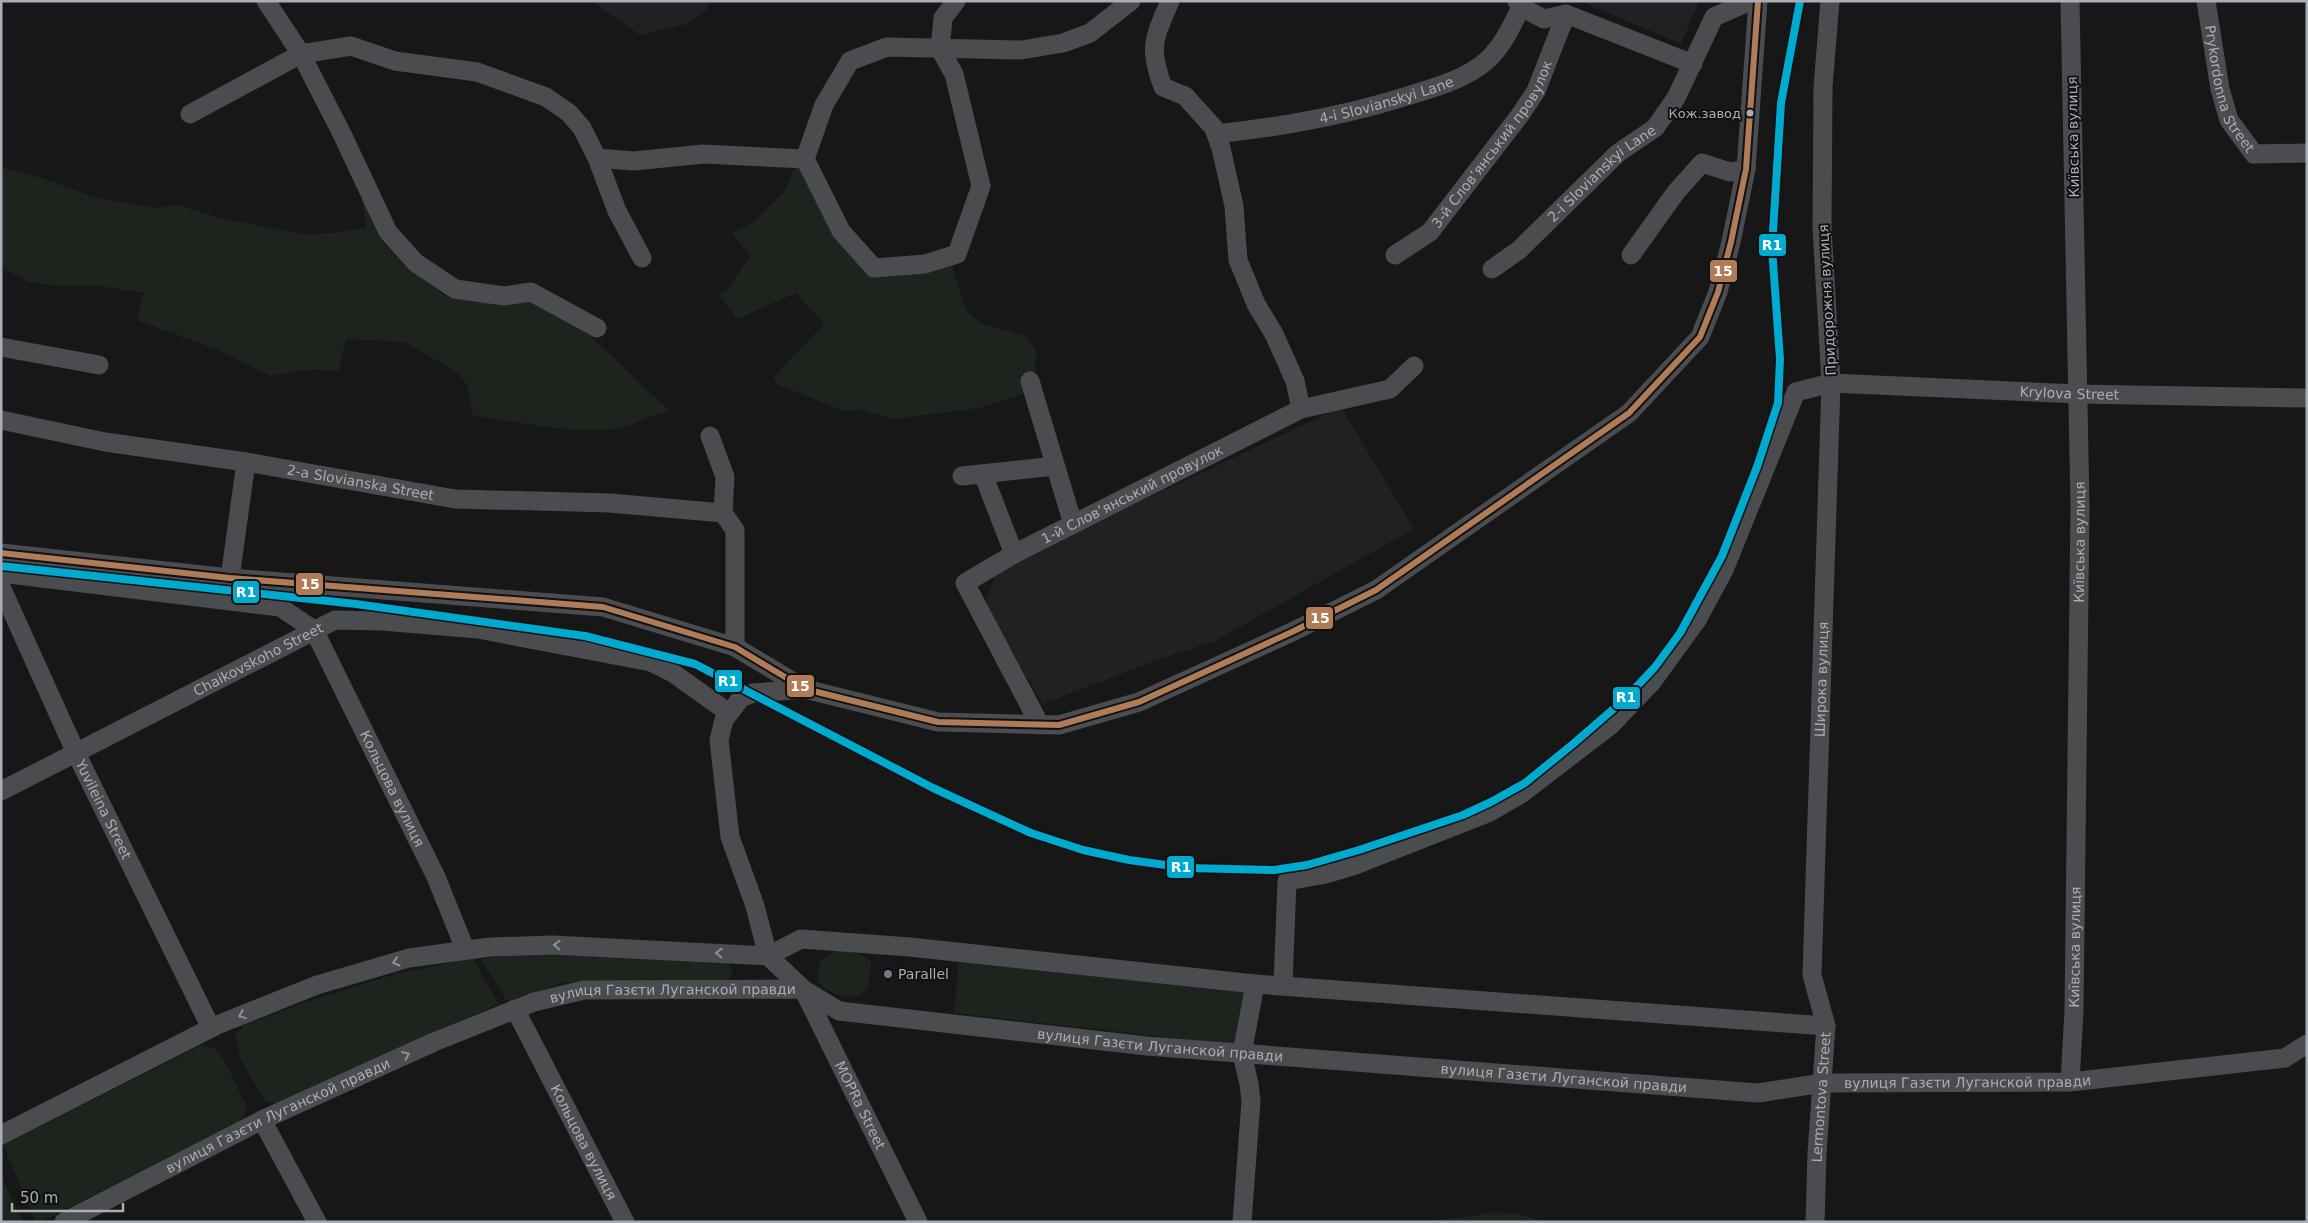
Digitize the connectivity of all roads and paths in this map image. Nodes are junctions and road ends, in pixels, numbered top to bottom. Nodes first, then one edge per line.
1 (266, 1) edge
2 (956, 1) edge
3 (1131, 1) edge
4 (1170, 1) edge
5 (1750, 1) edge
6 (1758, 1) edge
7 (1830, 1) edge
8 (2070, 1) edge
9 (2206, 1) edge
10 (1519, 4) edge
11 (1566, 14) junction
12 (940, 49) junction
13 (301, 54) junction
14 (1693, 64) junction
15 (190, 114) dead end
16 (1216, 134) junction
17 (2307, 154) edge
18 (597, 158) junction
19 (805, 159) junction
20 (1746, 169) junction
21 (1395, 255) dead end
22 (1631, 255) dead end
23 (642, 258) dead end
24 (1492, 269) dead end
25 (597, 328) dead end
26 (1, 346) edge
27 (99, 365) dead end
28 (1414, 366) dead end
29 (1030, 381) dead end
30 (1831, 383) junction
31 (2078, 394) junction
32 (2307, 398) edge
33 (1301, 409) junction
34 (1, 420) edge
35 (710, 436) dead end
36 (246, 462) junction
37 (1055, 466) junction
38 (984, 474) junction
39 (962, 476) dead end
40 (723, 513) junction
41 (1073, 524) junction
42 (1, 553) edge
43 (1014, 554) junction
44 (1, 573) edge
45 (230, 578) junction
46 (1, 587) edge
47 (314, 630) junction
48 (736, 648) junction
49 (805, 689) junction
50 (729, 713) junction
51 (1040, 725) junction
52 (76, 752) junction
53 (1, 791) edge
54 (465, 949) junction
55 (768, 956) junction
56 (1812, 975) joint
57 (1255, 984) junction
58 (1283, 986) junction
59 (803, 989) junction
60 (515, 1009) junction
61 (1826, 1026) junction
62 (211, 1028) junction
63 (2307, 1044) edge
64 (1242, 1054) junction
65 (2070, 1082) junction
66 (1823, 1083) junction
67 (262, 1120) junction
68 (1, 1135) edge
69 (64, 1222) edge
70 (317, 1222) edge
71 (625, 1222) edge
72 (918, 1222) edge
73 (1242, 1222) edge
74 (1815, 1222) edge

1 - 13 street
2 - 12 street
3 - 12 street
4 - 16 street
5 - 14 street, 2-i Slovianskyi Lane
6 - 20 street
7 - 30 street, Придорожня вулиця
8 - 31 street, Київська вулиця
9 - 17 street, Prykordonna Street
10 - 11 street
10 - 16 street, 4-i Slovianskyi Lane
11 - 14 street
11 - 21 street, 3-й Слов’янський провулок
12 - 19 street
12 - 19 street
13 - 15 street
13 - 18 street
13 - 25 street
14 - 24 street, 2-i Slovianskyi Lane
16 - 33 street
18 - 19 street
18 - 23 street
20 - 22 street
20 - 51 street
26 - 27 street
28 - 33 street, 1-й Слов’янський провулок
29 - 37 street
30 - 31 street, Krylova Street
30 - 56 street, Широка вулиця
30 - 58 street, Придорожня вулиця
31 - 32 street, Krylova Street
31 - 65 street, Київська вулиця
33 - 41 street, 1-й Слов’янський провулок
34 - 36 street, 2-a Slovianska Street
35 - 40 street
36 - 40 street, 2-a Slovianska Street
36 - 45 street
37 - 38 street
37 - 41 street
38 - 39 street
38 - 43 street
40 - 48 street
41 - 43 street, 1-й Слов’янський провулок
42 - 45 street
43 - 51 street, 1-й Слов’янський провулок
44 - 47 street
45 - 48 street
46 - 52 street, Yuvileina Street
47 - 50 street, Chaikovskoho Street
47 - 52 street, Chaikovskoho Street
47 - 54 street, Кольцова вулиця
48 - 49 street
49 - 50 street
49 - 51 street
50 - 55 street
52 - 53 street, Chaikovskoho Street
52 - 62 street, Yuvileina Street
55 -> 54 street
54 -> 62 street
55 - 57 street
55 - 59 street
56 - 61 street, Lermontova Street
57 - 58 street
57 - 64 street
58 - 61 street
59 - 60 street, вулиця Газєти Луганской правди
59 - 64 street, вулиця Газєти Луганской правди
59 - 72 street, MOPRa Street
67 -> 60 street, вулиця Газєти Луганской правди
60 - 71 street, Кольцова вулиця
61 - 66 street, Lermontova Street
62 - 68 street
63 - 65 street, вулиця Газєти Луганской правди
64 - 66 street, вулиця Газєти Луганской правди
64 - 73 street
65 - 66 street, вулиця Газєти Луганской правди
66 - 74 street, Lermontova Street
67 - 69 street, вулиця Газєти Луганской правди
67 - 70 street

